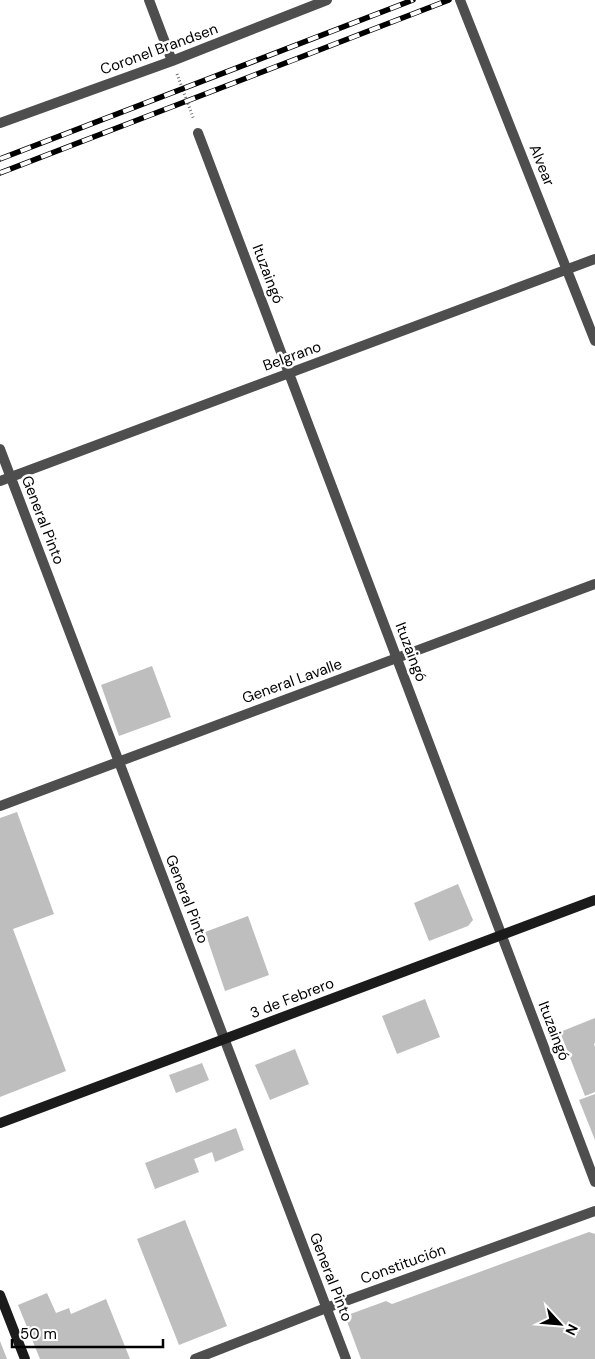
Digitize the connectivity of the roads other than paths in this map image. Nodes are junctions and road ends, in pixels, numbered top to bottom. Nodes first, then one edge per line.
1 (149, 0) edge
2 (327, 0) edge
3 (460, 0) edge
4 (172, 61) junction
5 (0, 123) edge
6 (198, 133) road end
7 (595, 258) edge
8 (567, 269) junction
9 (595, 341) edge
10 (289, 373) junction
11 (0, 449) edge
12 (11, 477) junction
13 (0, 481) edge
14 (595, 584) edge
15 (397, 658) junction
16 (119, 762) junction
17 (0, 806) edge
18 (595, 900) edge
19 (502, 935) junction
20 (224, 1039) junction
21 (0, 1123) edge
22 (595, 1182) edge
23 (595, 1211) edge
24 (0, 1295) edge
25 (326, 1308) junction
26 (25, 1359) edge
27 (195, 1359) edge
28 (346, 1359) edge

1 - 4 street
2 - 4 street, Coronel Brandsen
3 - 8 street, Alvear
4 - 5 street, Coronel Brandsen
6 - 10 street, Ituzaingó
7 - 8 street, Belgrano
8 - 9 street, Alvear
8 - 10 street, Belgrano
10 - 12 street, Belgrano
10 - 15 street, Ituzaingó
11 - 12 street, General Pinto
12 - 13 street, Belgrano
12 - 16 street, General Pinto
14 - 15 street, General Lavalle
15 - 16 street, General Lavalle
15 - 19 street, Ituzaingó
16 - 17 street, General Lavalle
16 - 20 street, General Pinto
18 - 19 street, 3 de Febrero
19 - 20 street, 3 de Febrero
19 - 22 street, Ituzaingó
20 - 21 street, 3 de Febrero
20 - 25 street, General Pinto
23 - 25 street, Constitución
24 - 26 street
25 - 27 street, Constitución
25 - 28 street, General Pinto

